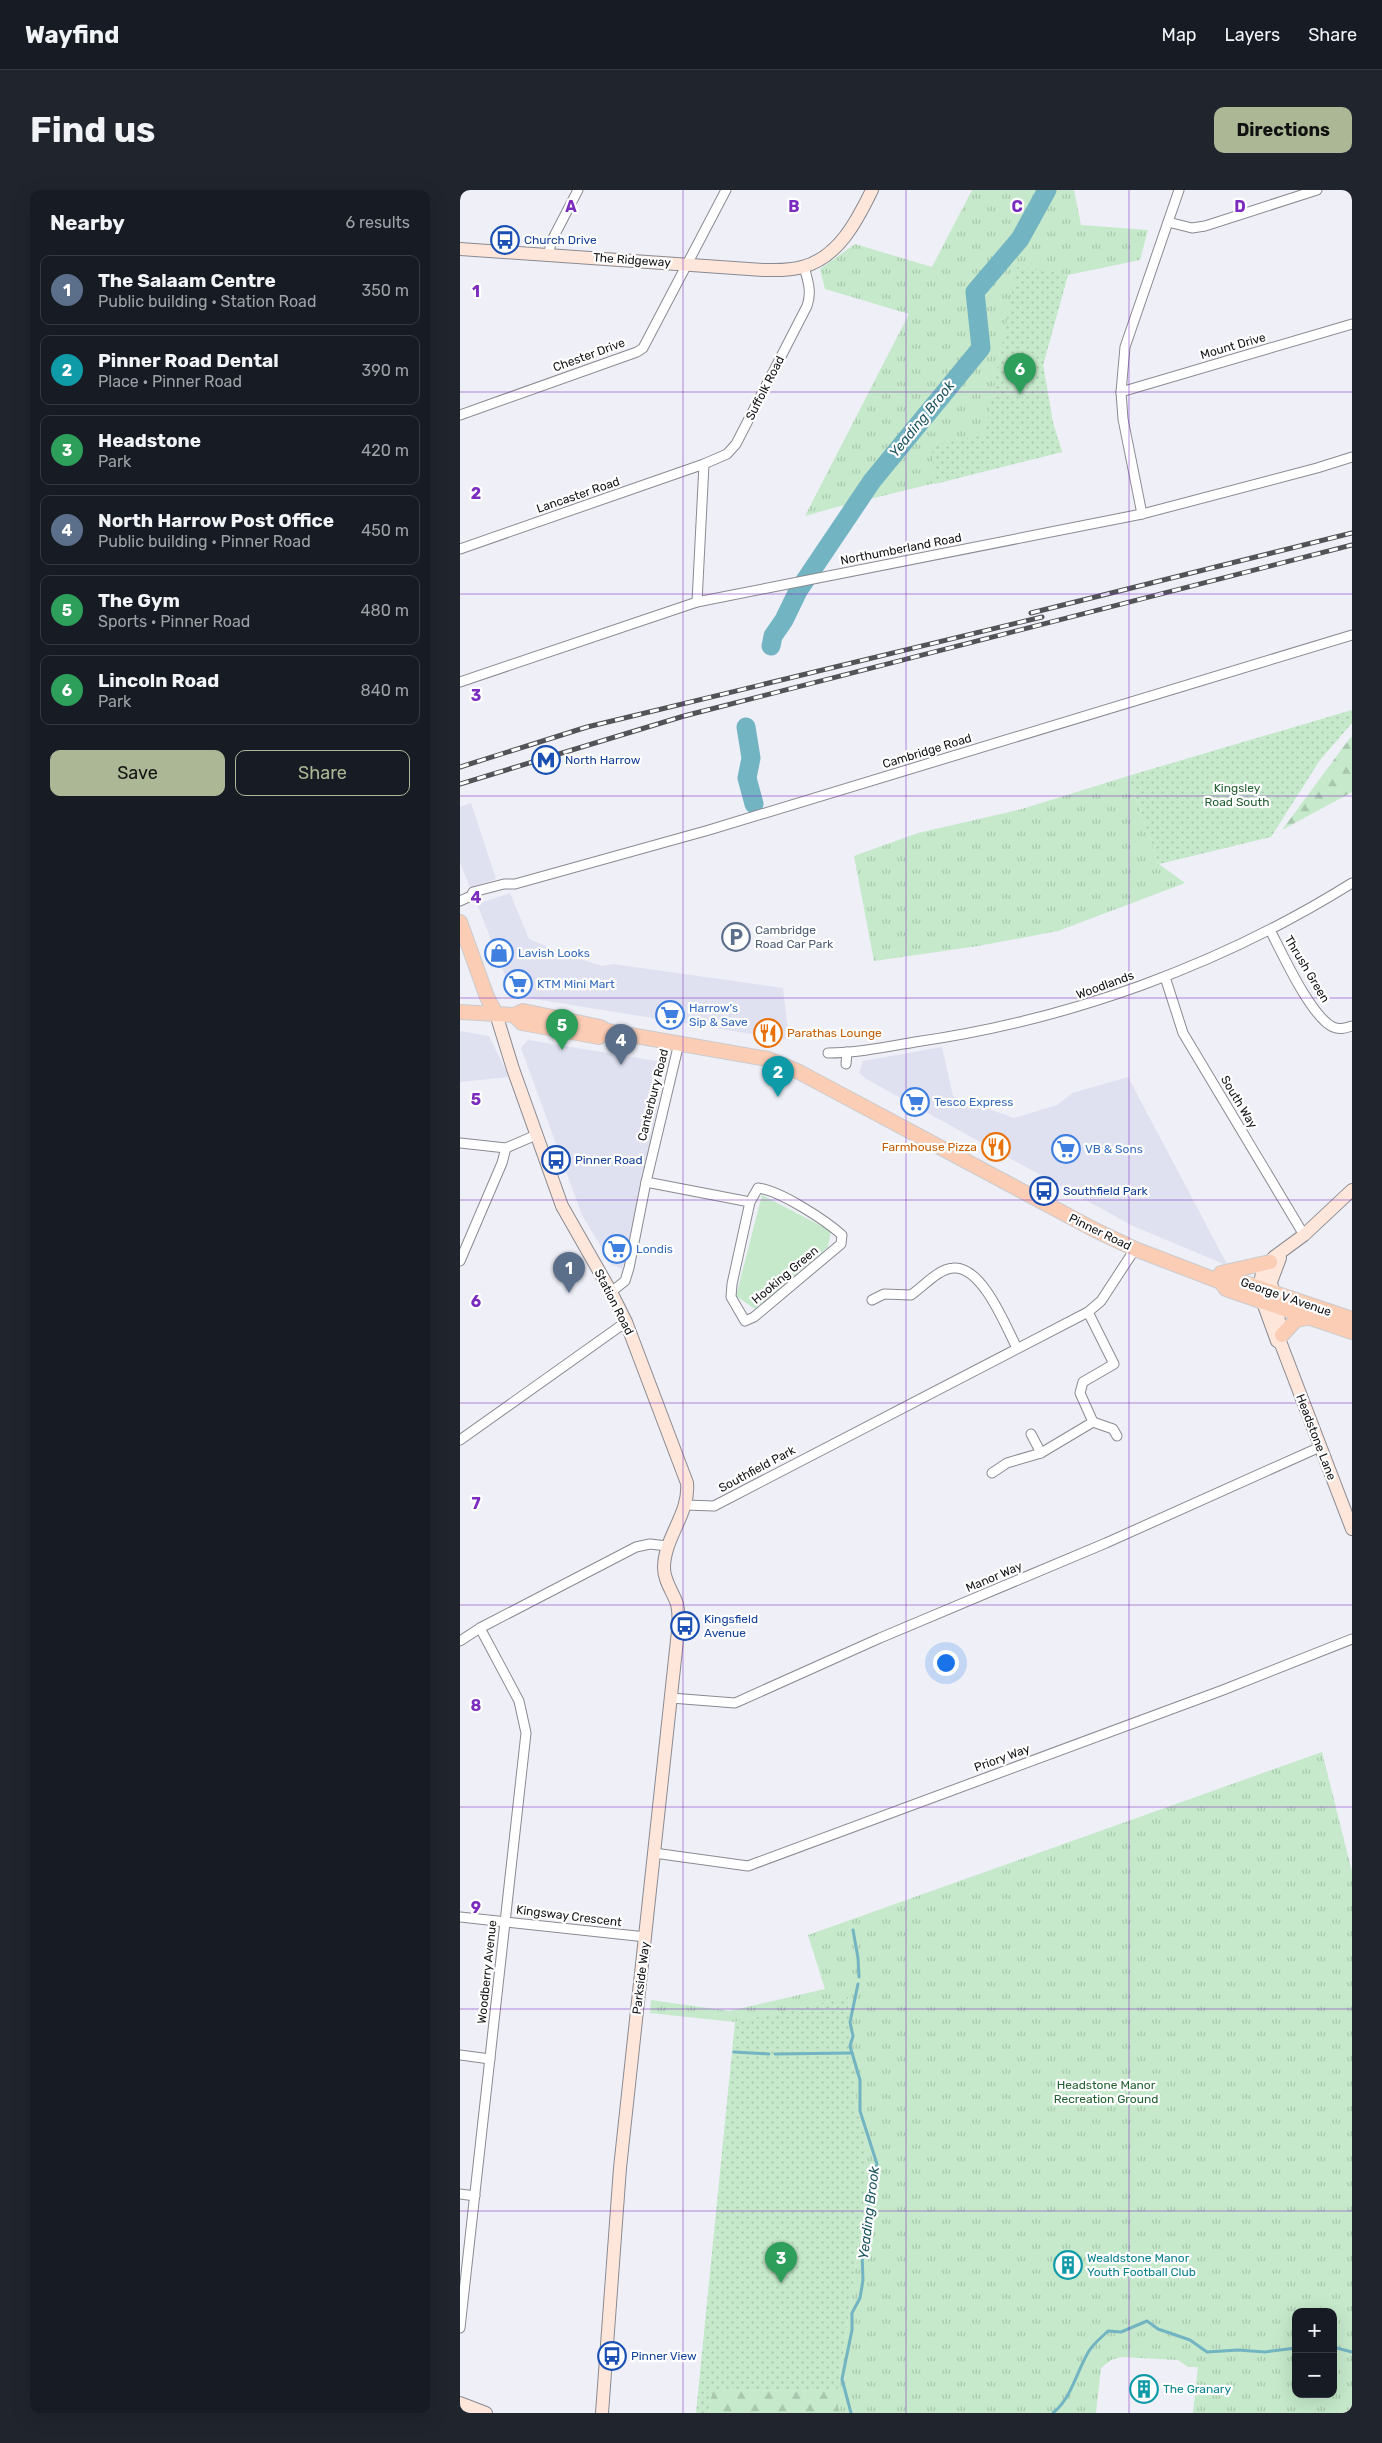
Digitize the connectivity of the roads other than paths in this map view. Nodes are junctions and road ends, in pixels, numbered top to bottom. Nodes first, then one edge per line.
1 (578, 190) edge
2 (726, 190) edge
3 (872, 190) edge
4 (1179, 190) edge
5 (1317, 190) edge
6 (1168, 222) junction
7 (460, 248) edge
8 (549, 253) junction
9 (686, 264) junction
10 (804, 267) junction
11 (1352, 324) edge
12 (1121, 392) junction
13 (460, 415) edge
14 (1352, 457) edge
15 (704, 464) junction
16 (1142, 514) junction
17 (460, 549) edge
18 (697, 602) junction
19 (1352, 635) edge
20 (460, 682) edge
21 (1352, 883) edge
22 (460, 901) edge
23 (460, 922) edge
24 (1270, 930) junction
25 (1165, 977) junction
26 (460, 1012) edge
27 (496, 1014) junction
28 (1352, 1026) edge
29 (679, 1043) junction
30 (847, 1052) junction
31 (828, 1054) dead end
32 (846, 1064) dead end
33 (536, 1135) junction
34 (460, 1143) edge
35 (506, 1148) junction
36 (646, 1182) junction
37 (1352, 1190) edge
38 (750, 1202) junction
39 (1304, 1235) junction
40 (1135, 1249) junction
41 (1275, 1258) junction
42 (460, 1260) edge
43 (1215, 1279) junction
44 (1266, 1290) junction
45 (611, 1292) junction
46 (872, 1300) dead end
47 (1268, 1304) junction
48 (1088, 1312) junction
49 (1307, 1318) junction
50 (1352, 1319) edge
51 (626, 1322) junction
52 (1352, 1332) edge
53 (1282, 1340) junction
54 (1017, 1348) junction
55 (1093, 1422) junction
56 (1031, 1434) dead end
57 (1117, 1436) dead end
58 (460, 1440) edge
59 (1320, 1447) junction
60 (1040, 1453) junction
61 (992, 1472) dead end
62 (685, 1504) junction
63 (1352, 1529) edge
64 (667, 1546) junction
65 (480, 1628) junction
66 (1352, 1639) edge
67 (460, 1641) edge
68 (671, 1698) junction
69 (654, 1853) junction
70 (460, 1917) edge
71 (505, 1921) junction
72 (646, 1937) junction
73 (460, 2056) edge
74 (490, 2059) junction
75 (460, 2194) edge
76 (475, 2196) junction
77 (460, 2328) edge
78 (460, 2403) edge
79 (486, 2413) edge
80 (602, 2413) edge

1 - 8 street
2 - 9 street, Chester Drive
3 - 10 street
4 - 6 street
5 - 6 street
6 - 12 street
7 - 8 street, The Ridgeway
8 - 9 street, The Ridgeway
9 - 10 street, The Ridgeway
9 - 13 street, Chester Drive
10 - 15 street, Suffolk Road
11 - 12 street, Mount Drive
12 - 16 street
14 - 16 street, Northumberland Road
15 - 17 street, Lancaster Road
15 - 18 street
16 - 18 street, Northumberland Road
18 - 20 street, Northumberland Road
19 - 22 street, Cambridge Road
21 - 24 street, Woodlands
23 - 27 main road, Station Road
24 - 25 street, Woodlands
24 - 28 street, Thrush Green
25 - 30 street, Woodlands
25 - 39 street, South Way
26 - 27 main road, Pinner Road
27 - 29 main road, Pinner Road
27 - 33 street, Station Road
29 - 36 street, Canterbury Road
29 - 40 main road, Pinner Road
30 - 31 street, Woodlands
30 - 32 street
33 - 35 street
33 - 45 street, Station Road
34 - 35 street
35 - 42 street
36 - 38 street
36 - 45 street, Canterbury Road
37 - 39 street
38 - 38 street, Hooking Green
39 - 41 street
40 - 43 main road, Pinner Road
40 - 48 street, Southfield Park
41 - 43 main road
41 - 44 street
43 - 44 main road, George V Avenue
43 - 47 main road, Pinner Road
44 - 47 street
44 - 50 main road, George V Avenue
45 - 51 street, Station Road
46 - 54 street
47 - 49 main road, George V Avenue
47 - 53 street, Headstone Lane
48 - 54 street, Southfield Park
48 - 55 street
49 - 52 main road, George V Avenue
49 - 53 main road
51 - 58 street
51 - 62 street, Station Road
53 - 59 street, Headstone Lane
54 - 62 street, Southfield Park
55 - 57 street
55 - 60 street
56 - 60 street
59 - 63 street, Headstone Lane
59 - 68 street, Manor Way
60 - 61 street
62 - 64 street, Station Road
64 - 65 street
64 - 68 street, Parkside Way
65 - 67 street
65 - 71 street, Woodberry Avenue
66 - 69 street, Priory Way
68 - 69 street, Parkside Way
69 - 72 street, Parkside Way
70 - 71 street, Kingsway Crescent
71 - 72 street, Kingsway Crescent
71 - 74 street, Woodberry Avenue
72 - 80 street, Parkside Way
73 - 74 street
74 - 76 street, Woodberry Avenue
75 - 76 street
76 - 77 street, Woodberry Avenue
78 - 79 street

